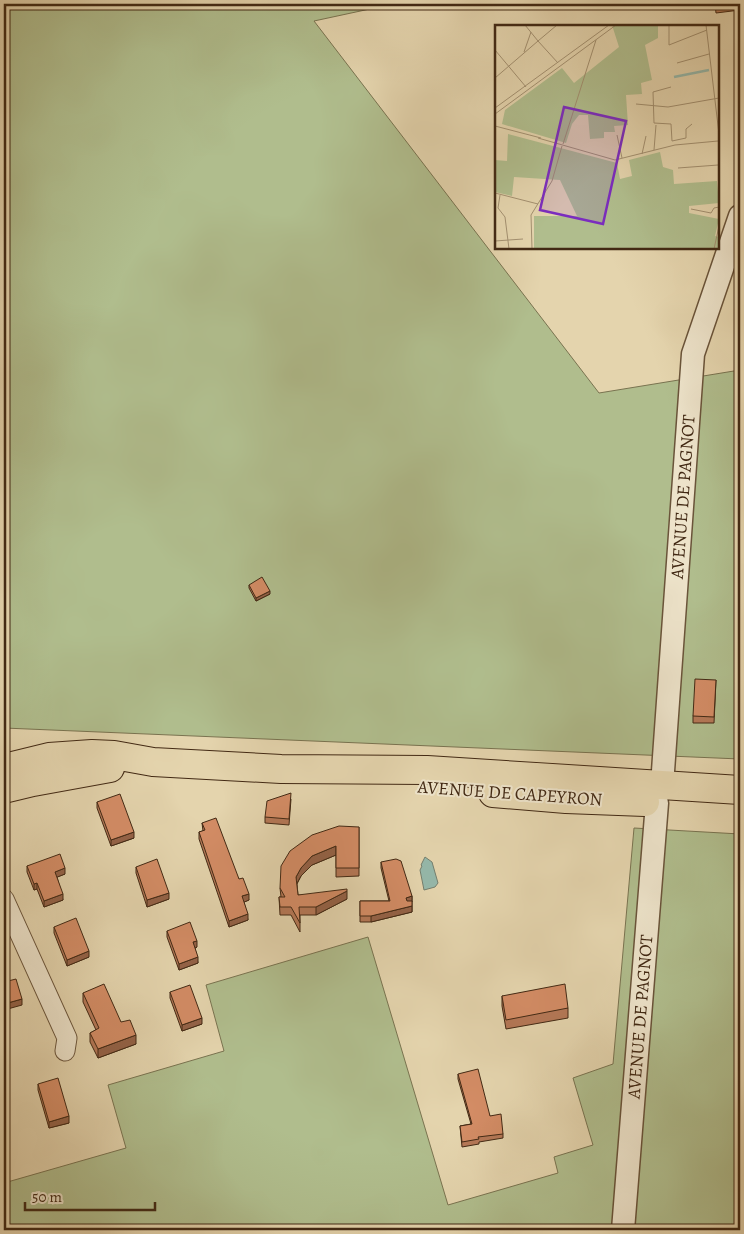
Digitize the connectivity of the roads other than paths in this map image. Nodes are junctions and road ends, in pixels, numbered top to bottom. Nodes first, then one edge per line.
1 (740, 216) edge
2 (153, 762) junction
3 (4, 768) edge
4 (4, 789) edge
5 (740, 790) edge
6 (659, 794) junction
7 (740, 806) edge
8 (4, 899) edge
9 (65, 1051) dead end
10 (623, 1230) edge

1 - 6 street, AVENUE DE PAGNOT
2 - 3 main road, AVENUE DE CAPEYRON
2 - 4 main road, AVENUE DE CAPEYRON
2 - 6 main road, AVENUE DE CAPEYRON
5 - 6 main road, AVENUE DE CAPEYRON
6 - 7 main road, AVENUE DE CAPEYRON
6 - 10 street, AVENUE DE PAGNOT
8 - 9 street

